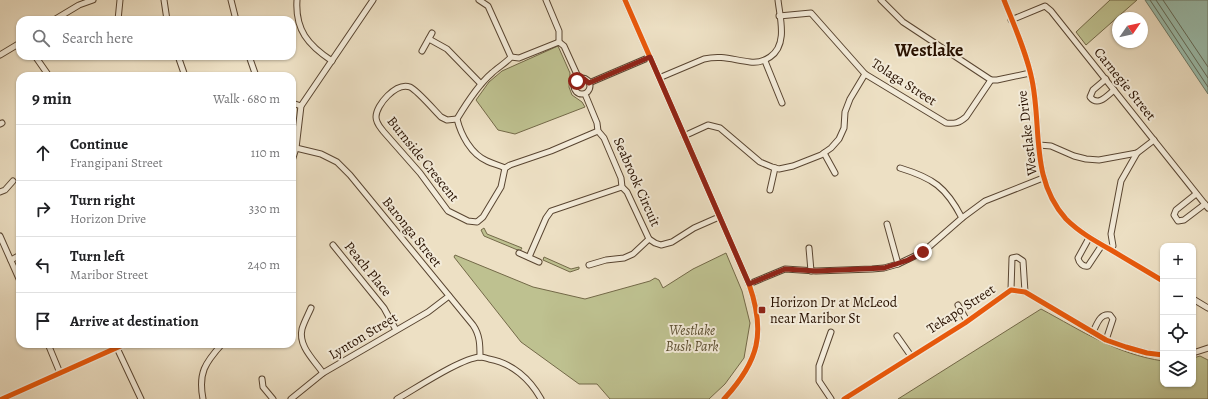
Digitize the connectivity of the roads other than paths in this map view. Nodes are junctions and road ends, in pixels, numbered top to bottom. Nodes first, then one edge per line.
1 (93, 0) edge
2 (120, 0) edge
3 (164, 0) edge
4 (231, 0) edge
5 (297, 0) edge
6 (373, 0) edge
7 (479, 0) edge
8 (546, 0) edge
9 (778, 0) edge
10 (881, 0) edge
11 (1004, 0) edge
12 (627, 1) edge
13 (78, 2) edge
14 (59, 16) edge
15 (118, 16) edge
16 (166, 16) edge
17 (235, 16) edge
18 (780, 16) junction
19 (1011, 20) junction
20 (432, 33) dead end
21 (429, 39) junction
22 (559, 42) junction
23 (16, 45) edge
24 (422, 51) dead end
25 (0, 55) edge
26 (511, 57) junction
27 (650, 57) junction
28 (38, 60) edge
29 (179, 60) edge
30 (250, 60) edge
31 (765, 61) junction
32 (332, 62) junction
33 (46, 72) edge
34 (184, 72) edge
35 (255, 72) edge
36 (1030, 73) junction
37 (866, 74) junction
38 (659, 78) junction
39 (579, 79) junction
40 (1106, 79) junction
41 (991, 80) junction
42 (589, 83) junction
43 (481, 84) junction
44 (1114, 90) junction
45 (585, 94) junction
46 (782, 103) dead end
47 (296, 104) edge
48 (302, 106) junction
49 (457, 119) junction
50 (598, 131) junction
51 (684, 136) junction
52 (1154, 140) junction
53 (1039, 145) junction
54 (296, 148) joint
55 (824, 153) junction
56 (1137, 153) junction
57 (1121, 157) junction
58 (1129, 167) junction
59 (505, 168) junction
60 (775, 168) junction
61 (900, 168) dead end
62 (835, 173) dead end
63 (1043, 178) junction
64 (13, 181) dead end
65 (622, 187) junction
66 (770, 190) dead end
67 (0, 192) edge
68 (1196, 194) junction
69 (1207, 206) edge
70 (719, 217) junction
71 (962, 218) junction
72 (887, 224) dead end
73 (0, 236) edge
74 (1090, 238) junction
75 (649, 239) junction
76 (333, 245) dead end
77 (1102, 245) junction
78 (809, 248) dead end
79 (1111, 250) junction
80 (519, 254) dead end
81 (16, 257) edge
82 (529, 258) junction
83 (11, 260) junction
84 (539, 262) dead end
85 (898, 264) junction
86 (589, 265) dead end
87 (16, 271) edge
88 (811, 271) junction
89 (1160, 279) edge
90 (749, 284) junction
91 (1012, 290) junction
92 (1025, 292) junction
93 (449, 296) junction
94 (1196, 301) edge
95 (958, 305) dead end
96 (311, 308) dead end
97 (1208, 308) edge
98 (967, 321) junction
99 (396, 330) junction
100 (831, 332) dead end
101 (1093, 332) junction
102 (897, 336) dead end
103 (1106, 340) junction
104 (50, 348) edge
105 (117, 348) joint
106 (218, 348) edge
107 (1208, 348) edge
108 (1196, 352) edge
109 (1160, 355) edge
110 (911, 356) junction
111 (480, 357) junction
112 (60, 373) junction
113 (324, 373) junction
114 (262, 378) dead end
115 (3, 399) edge
116 (140, 399) edge
117 (203, 399) edge
118 (273, 399) edge
119 (291, 399) edge
120 (397, 399) edge
121 (541, 399) edge
122 (724, 399) edge
123 (831, 399) edge
124 (844, 399) edge

1 - 13 street
2 - 15 street
3 - 16 street
4 - 17 street
5 - 32 street
6 - 32 street
7 - 26 street
8 - 22 street
9 - 18 street
10 - 41 street
11 - 19 street, Westlake Drive
12 - 27 street
13 - 14 street
18 - 31 street
18 - 37 street, Tolaga Street
19 - 36 street, Westlake Drive
19 - 40 street, Carnegie Street
20 - 21 street
21 - 24 street
21 - 43 street
22 - 26 street
22 - 39 street
23 - 25 street
26 - 43 street
27 - 38 street
27 - 42 street
28 - 33 street
29 - 34 street
30 - 35 street
31 - 38 street
31 - 46 street
32 - 48 street
36 - 41 street
36 - 53 street, Westlake Drive
37 - 41 street, Tolaga Street
37 - 55 street
38 - 51 street
39 - 42 street
39 - 45 street
40 - 44 street, Carnegie Street
40 - 44 street
42 - 45 street
43 - 49 street
44 - 52 street, Carnegie Street
45 - 50 street, Seabrook Circuit
47 - 48 street
48 - 54 street
49 - 59 street
49 - 59 street, Burnside Crescent
50 - 59 street, Seabrook Circuit
50 - 65 street, Seabrook Circuit
51 - 60 street
51 - 70 street
52 - 56 street
52 - 68 street, Carnegie Street
53 - 57 street
53 - 63 street, Westlake Drive
54 - 93 street, Baronga Street
55 - 60 street
55 - 62 street
56 - 57 street
56 - 58 street
57 - 58 street
58 - 79 street
60 - 66 street
61 - 71 street
63 - 71 street
63 - 74 street, Westlake Drive
64 - 67 street
65 - 75 street, Seabrook Circuit
65 - 82 street
68 - 69 street, Carnegie Street
68 - 69 street
70 - 75 street, Seabrook Circuit
70 - 90 street
71 - 85 street
72 - 85 street
73 - 83 street
74 - 77 street, Westlake Drive
74 - 77 street
75 - 86 street
76 - 99 street, Peach Place
77 - 79 street, Westlake Drive
78 - 88 street
79 - 89 street, Westlake Drive
80 - 82 street
81 - 83 street
82 - 84 street
83 - 87 street
85 - 88 street
88 - 90 street
90 - 122 street
91 - 92 street, Tekapo Street
91 - 92 street
91 - 98 street, Tekapo Street
92 - 101 street, Tekapo Street
93 - 99 street, Lynton Street
93 - 111 street, Baronga Street
94 - 97 street
95 - 98 street
96 - 113 street
98 - 110 street, Tekapo Street
99 - 113 street, Lynton Street
100 - 123 street
101 - 103 street, Tekapo Street
101 - 103 street
102 - 110 street
103 - 109 street, Tekapo Street
104 - 112 street
105 - 112 street
105 - 116 street
106 - 117 street
107 - 108 street
110 - 124 street, Tekapo Street
111 - 120 street
111 - 121 street
112 - 115 street
113 - 119 street, Lynton Street
114 - 118 street

